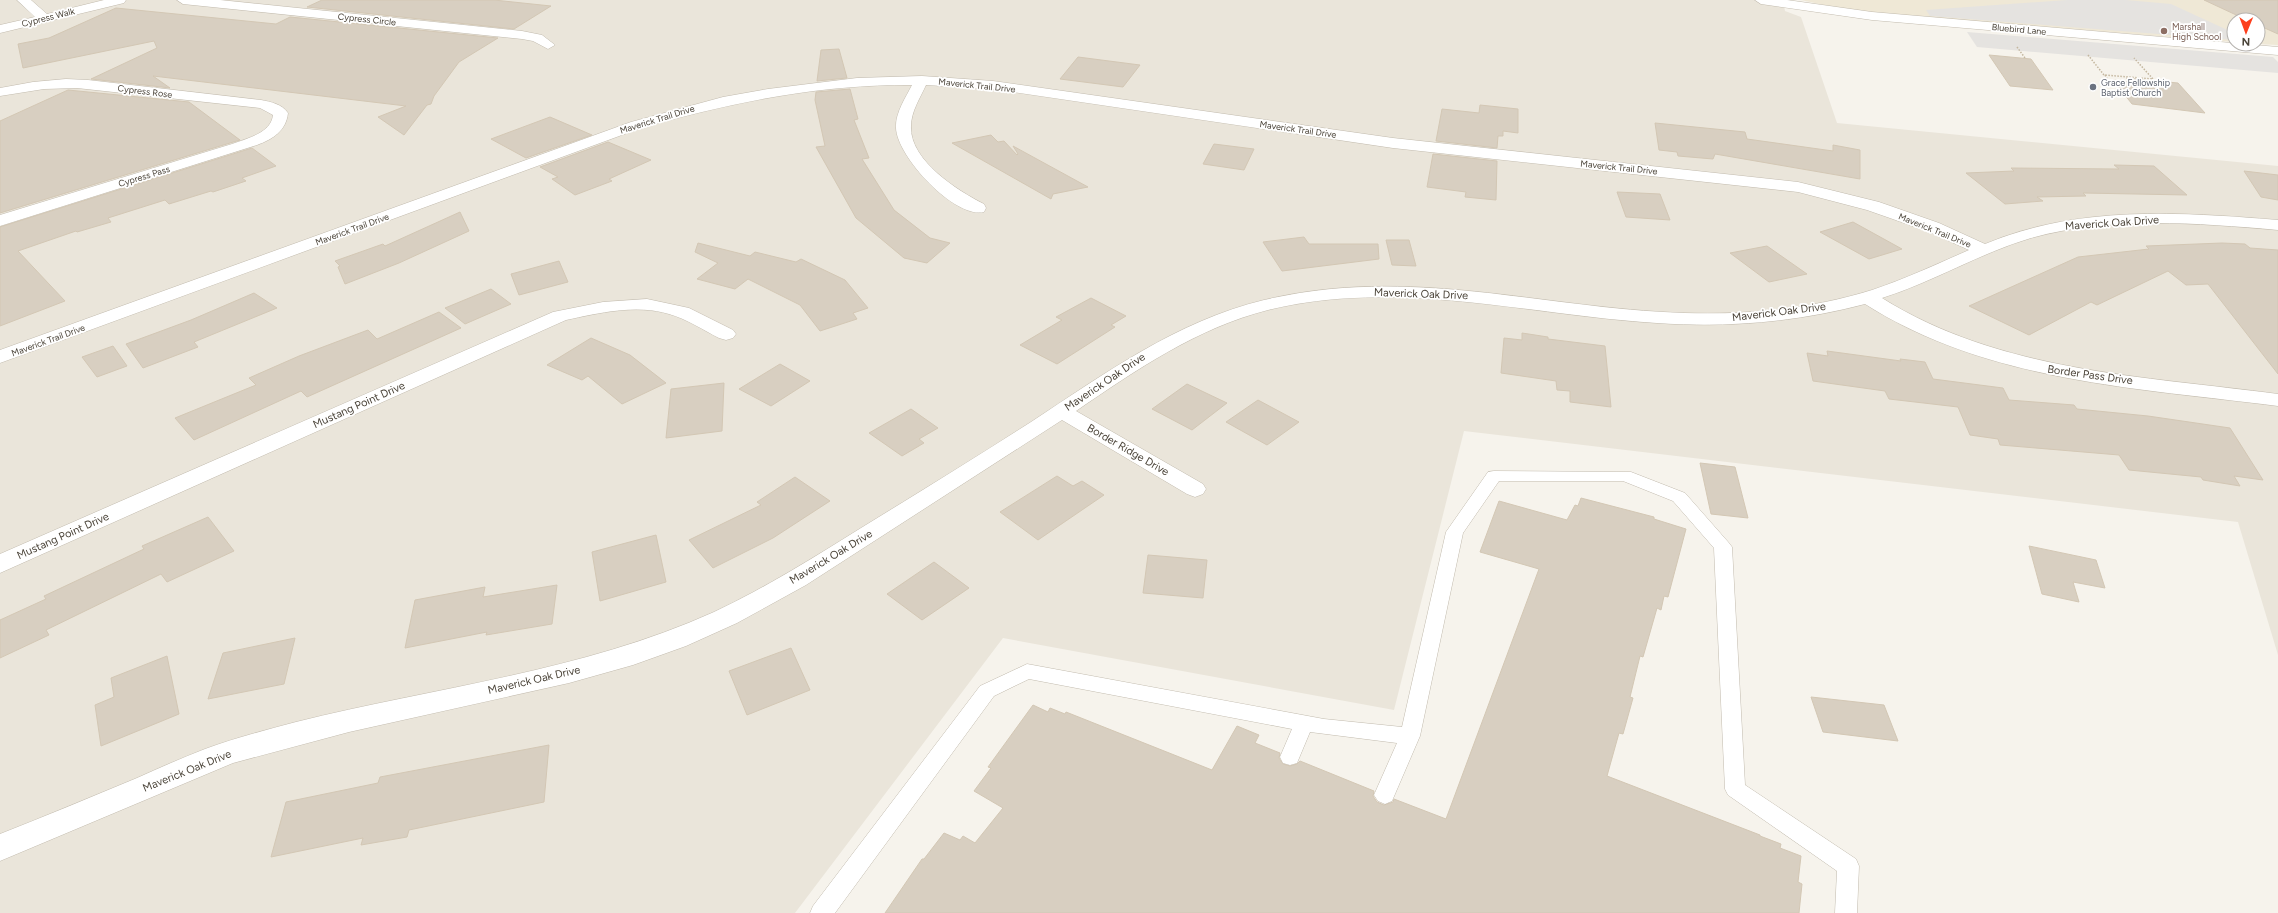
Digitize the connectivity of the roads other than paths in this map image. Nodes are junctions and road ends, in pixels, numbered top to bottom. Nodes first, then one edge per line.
1 (23, 0) edge
2 (69, 0) edge
3 (120, 0) edge
4 (183, 0) edge
5 (1762, 0) edge
6 (1795, 3) edge
7 (81, 9) junction
8 (45, 18) junction
9 (0, 29) edge
10 (548, 45) dead end
11 (2278, 51) edge
12 (922, 80) junction
13 (0, 92) edge
14 (281, 119) joint
15 (978, 208) dead end
16 (0, 221) edge
17 (2278, 225) edge
18 (1982, 249) junction
19 (1867, 297) junction
20 (726, 334) dead end
21 (0, 357) edge
22 (2278, 400) edge
23 (1061, 411) junction
24 (1195, 489) dead end
25 (0, 564) edge
26 (1304, 723) junction
27 (1410, 736) junction
28 (1290, 757) dead end
29 (1385, 795) dead end
30 (0, 848) edge
31 (821, 913) edge
32 (1846, 913) edge

1 - 8 street
2 - 7 street
3 - 7 street, Cypress Walk
4 - 10 street, Cypress Circle
5 - 6 street, Bluebird Lane
6 - 11 street, Bluebird Lane
7 - 8 street, Cypress Walk
8 - 9 street, Cypress Walk
12 - 15 street
12 - 18 street, Maverick Trail Drive
12 - 21 street, Maverick Trail Drive
13 - 14 street, Cypress Rose
14 - 16 street, Cypress Pass
17 - 18 street, Maverick Oak Drive
18 - 19 street, Maverick Oak Drive
19 - 22 street, Border Pass Drive
19 - 23 street, Maverick Oak Drive
20 - 25 street, Mustang Point Drive
23 - 24 street, Border Ridge Drive
23 - 30 street, Maverick Oak Drive
26 - 27 lane
26 - 28 lane
26 - 31 lane
27 - 29 lane
27 - 32 lane

